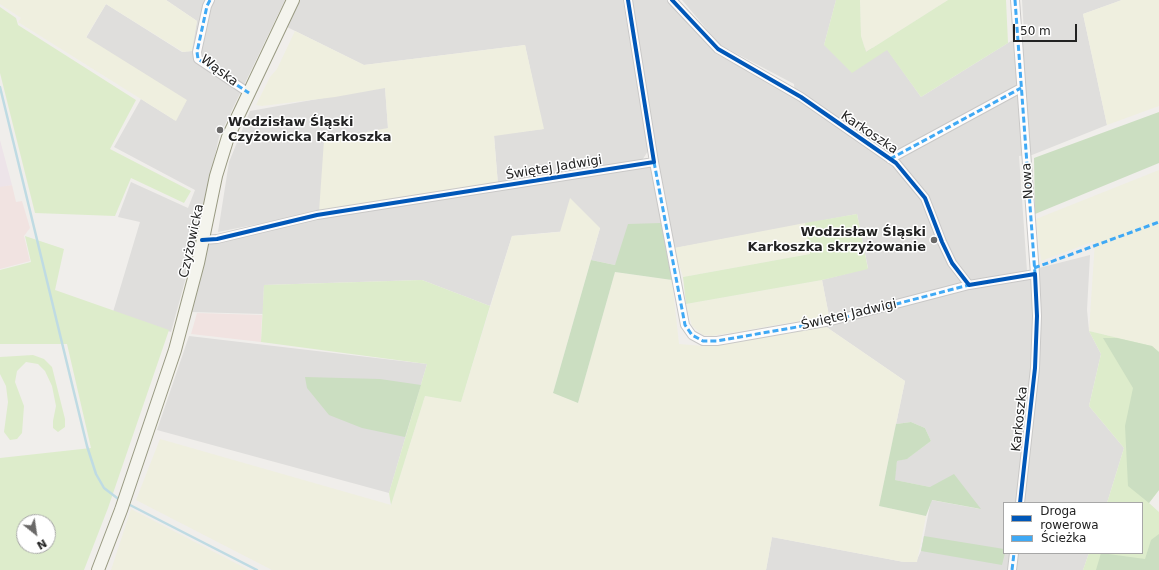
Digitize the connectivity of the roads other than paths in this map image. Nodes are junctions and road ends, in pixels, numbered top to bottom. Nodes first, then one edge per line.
1 (210, 0) edge
2 (293, 0) edge
3 (628, 0) edge
4 (672, 0) edge
5 (1015, 0) edge
6 (1021, 88) junction
7 (249, 92) junction
8 (890, 159) junction
9 (654, 162) junction
10 (202, 240) junction
11 (1035, 274) junction
12 (969, 285) junction
13 (1020, 502) edge
14 (1014, 554) edge
15 (98, 570) edge
16 (1012, 570) edge

1 - 7 street, Wąska
2 - 7 street, Czyżowicka
3 - 9 street, Świętej Jadwigi
4 - 8 street, Karkoszka
5 - 6 street, Nowa
6 - 8 street
6 - 11 street, Nowa
7 - 10 street, Czyżowicka
8 - 12 street, Karkoszka
9 - 10 street, Świętej Jadwigi
9 - 12 street, Świętej Jadwigi
10 - 15 street, Czyżowicka
11 - 12 street
11 - 13 street, Karkoszka
14 - 16 street

